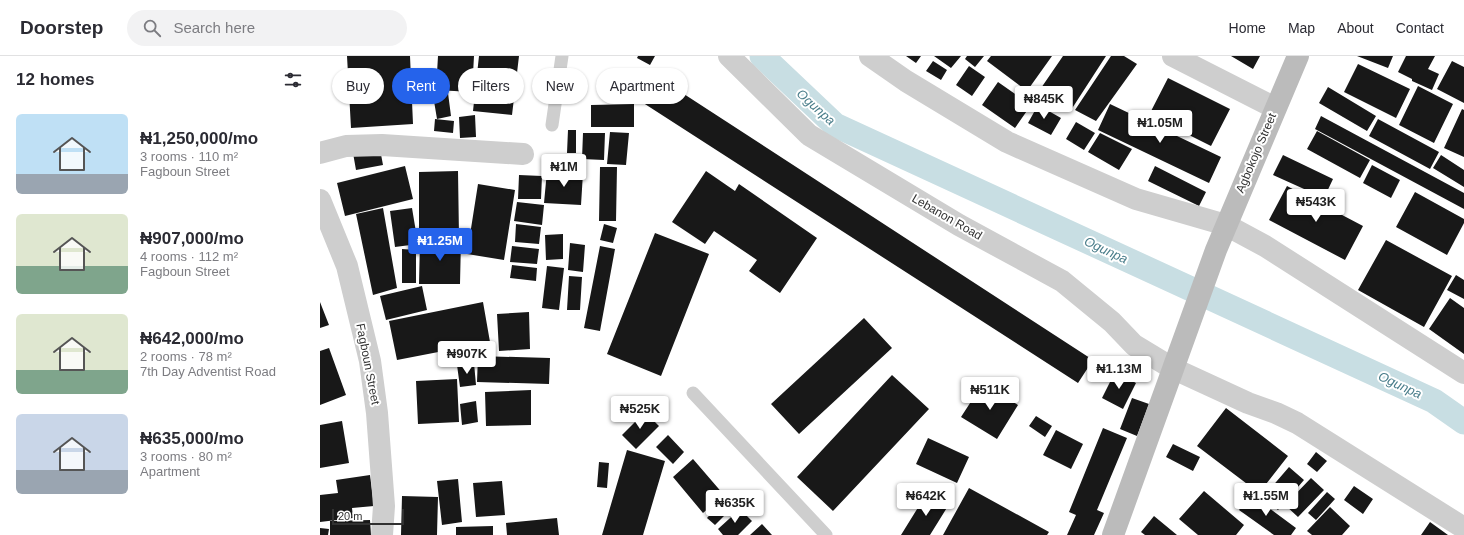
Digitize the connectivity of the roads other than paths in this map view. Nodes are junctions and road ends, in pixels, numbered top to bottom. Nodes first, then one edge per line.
1 (562, 56) edge
2 (729, 56) edge
3 (870, 56) edge
4 (1173, 56) edge
5 (1298, 56) edge
6 (1275, 108) junction
7 (552, 125) dead end
8 (320, 153) edge
9 (523, 154) dead end
10 (320, 200) edge
11 (1226, 225) junction
12 (1174, 362) junction
13 (1464, 373) edge
14 (693, 393) dead end
15 (1464, 528) edge
16 (382, 535) edge
17 (826, 535) edge
18 (1113, 535) edge

1 - 7 lane
2 - 12 street, Lebanon Road
3 - 11 street
4 - 6 street
5 - 6 street, Agbokojo Street
6 - 11 street, Agbokojo Street
8 - 9 street
10 - 16 street, Fagboun Street
11 - 12 street, Agbokojo Street
11 - 13 street
12 - 15 street, Lebanon Road
12 - 18 street, Agbokojo Street
14 - 17 lane

